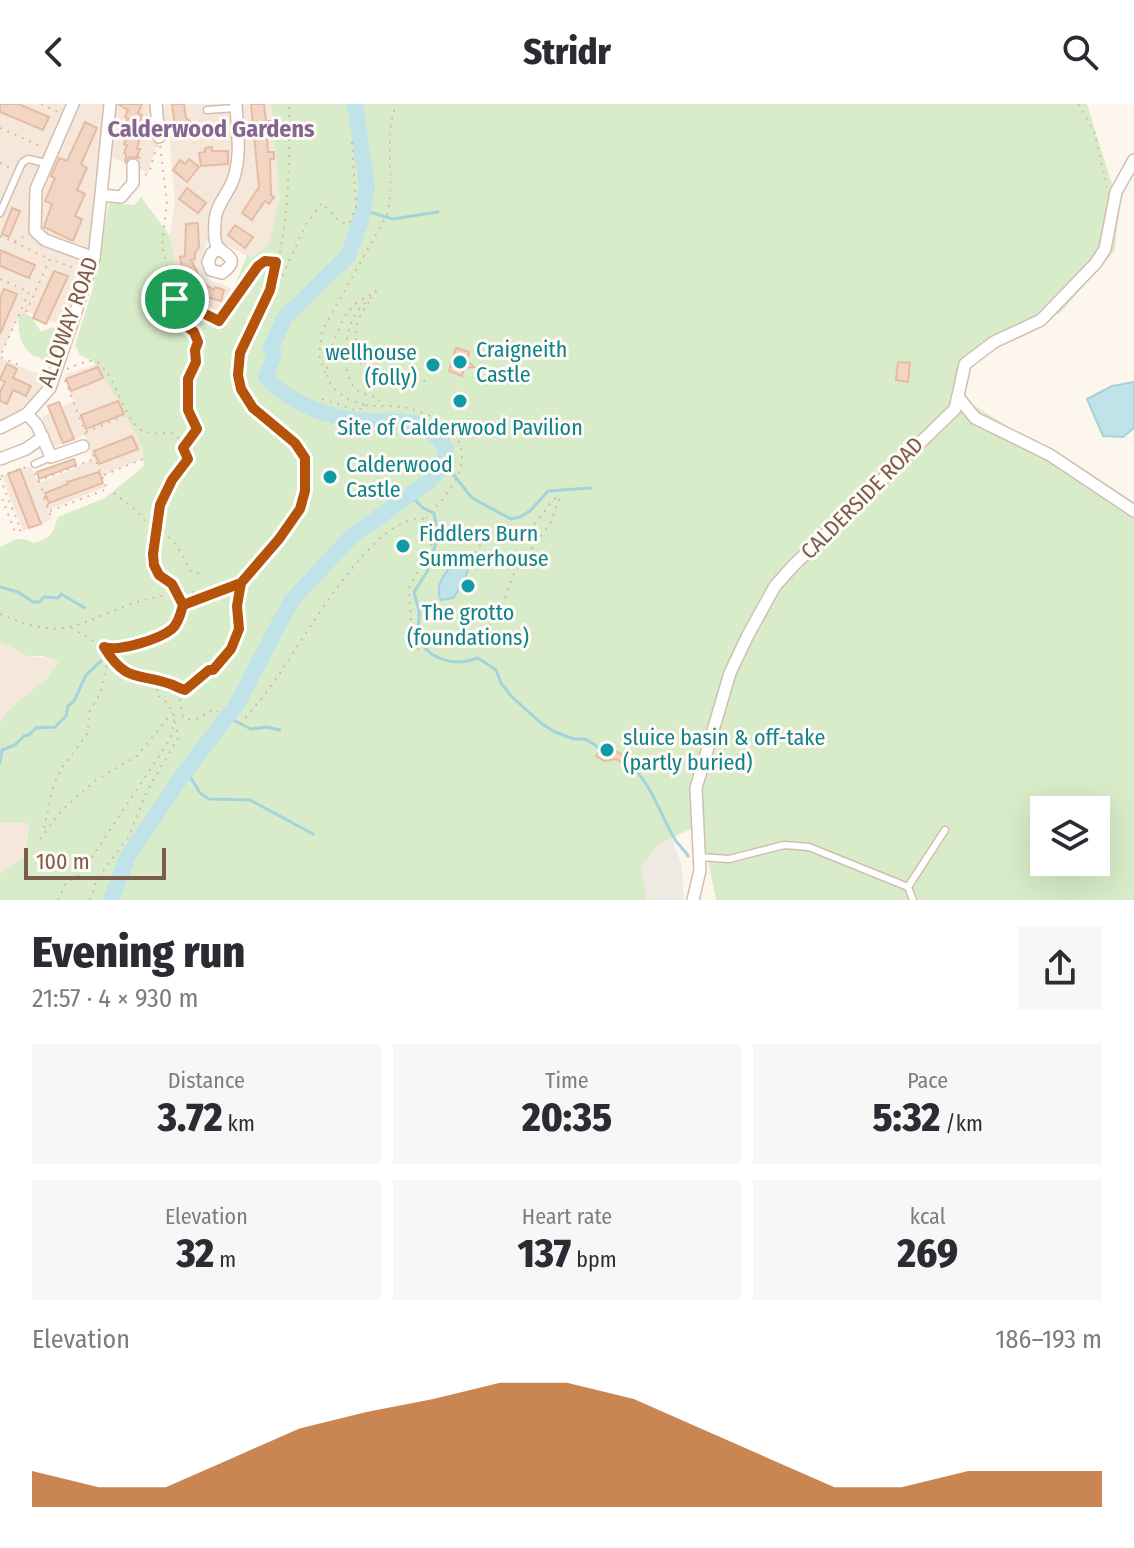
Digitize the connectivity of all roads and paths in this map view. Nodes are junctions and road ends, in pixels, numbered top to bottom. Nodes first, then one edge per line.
1 (41, 104) edge
2 (73, 104) edge
3 (110, 104) edge
4 (156, 104) edge
5 (289, 104) edge
6 (396, 104) edge
7 (1078, 104) edge
8 (236, 106) edge
9 (207, 110) dead end
10 (68, 116) junction
11 (0, 128) edge
12 (159, 139) junction
13 (352, 141) dead end
14 (49, 158) junction
15 (1134, 160) edge
16 (1, 164) edge
17 (133, 165) dead end
18 (0, 169) edge
19 (18, 171) junction
20 (133, 180) junction
21 (101, 195) junction
22 (1113, 211) junction
23 (0, 213) edge
24 (35, 231) junction
25 (0, 236) edge
26 (14, 242) junction
27 (219, 249) dead end
28 (76, 253) junction
29 (94, 258) junction
30 (50, 259) junction
31 (276, 264) junction
32 (0, 279) edge
33 (271, 288) junction
34 (376, 291) junction
35 (29, 292) junction
36 (33, 294) junction
37 (175, 299) junction
38 (26, 312) dead end
39 (19, 365) dead end
40 (327, 377) junction
41 (426, 381) dead end
42 (958, 397) junction
43 (322, 399) dead end
44 (364, 405) junction
45 (382, 407) junction
46 (27, 414) junction
47 (124, 416) dead end
48 (0, 428) edge
49 (85, 432) junction
50 (43, 437) junction
51 (295, 443) junction
52 (83, 446) dead end
53 (183, 448) junction
54 (51, 457) junction
55 (0, 459) edge
56 (96, 459) junction
57 (143, 459) dead end
58 (35, 464) dead end
59 (102, 476) junction
60 (0, 477) edge
61 (39, 481) junction
62 (0, 493) edge
63 (114, 493) dead end
64 (45, 498) junction
65 (1134, 511) edge
66 (52, 519) dead end
67 (426, 519) junction
68 (155, 524) junction
69 (279, 539) junction
70 (475, 553) dead end
71 (203, 574) dead end
72 (241, 583) junction
73 (183, 605) junction
74 (0, 614) edge
75 (70, 627) junction
76 (104, 647) junction
77 (477, 649) dead end
78 (420, 654) dead end
79 (108, 661) dead end
80 (166, 684) junction
81 (176, 687) junction
82 (218, 712) dead end
83 (173, 714) junction
84 (240, 724) dead end
85 (44, 830) junction
86 (945, 830) dead end
87 (40, 839) dead end
88 (700, 857) junction
89 (908, 887) junction
90 (58, 900) edge
91 (90, 900) edge
92 (693, 900) edge
93 (913, 900) edge

1 - 10 path
2 - 10 street
3 - 21 street, ALLOWAY ROAD
4 - 12 street
5 - 31 path
6 - 40 path
7 - 22 path
8 - 9 lane
8 - 27 street
10 - 14 street
11 - 14 path
12 - 20 path
12 - 37 path
13 - 33 path
14 - 19 lane
14 - 24 street
15 - 22 street, CALDERSIDE ROAD
16 - 18 path
16 - 19 path
17 - 20 street
19 - 23 lane
20 - 21 street
21 - 29 street, ALLOWAY ROAD
22 - 42 street, CALDERSIDE ROAD
24 - 26 path
24 - 28 street
25 - 26 path
26 - 30 path
28 - 29 street
28 - 30 path
29 - 46 street, ALLOWAY ROAD
30 - 36 path
31 - 33 path
31 - 37 path
32 - 35 path
33 - 51 path
34 - 40 path
34 - 41 path
34 - 45 path
35 - 36 path
35 - 39 path
36 - 38 path
37 - 53 path
40 - 44 path
42 - 65 street
42 - 88 street, CALDERSIDE ROAD
43 - 44 path
44 - 45 path
45 - 67 path
46 - 48 street, ALLOWAY ROAD
46 - 50 street
47 - 49 path
49 - 53 path
49 - 56 path
50 - 54 street
50 - 55 street
51 - 69 path
51 - 69 path
52 - 54 street
53 - 68 path
54 - 58 lane
56 - 59 path
56 - 61 path
57 - 59 path
59 - 64 path
60 - 61 path
60 - 62 path
61 - 64 path
63 - 68 path
64 - 66 path
67 - 78 path
67 - 84 path
68 - 71 path
68 - 73 path
69 - 72 path
70 - 77 path
72 - 73 path
72 - 75 path
72 - 81 path
73 - 76 path
74 - 75 path
75 - 76 path
76 - 80 path
79 - 85 path
80 - 81 path
80 - 83 path
81 - 82 path
83 - 85 path
83 - 90 path
83 - 91 path
85 - 87 path
86 - 89 lane
88 - 89 lane
88 - 92 street, CALDERSIDE ROAD
89 - 93 lane

